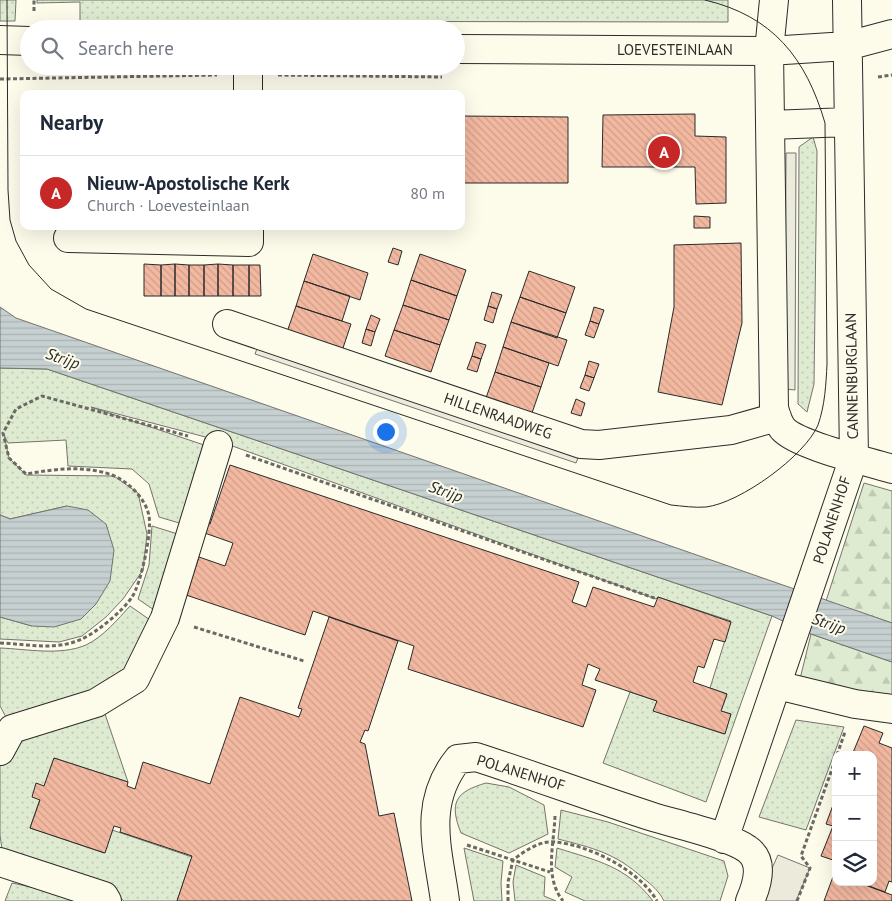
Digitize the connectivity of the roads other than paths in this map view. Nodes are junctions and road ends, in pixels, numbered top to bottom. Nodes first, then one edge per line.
1 (774, 0) edge
2 (847, 0) edge
3 (892, 34) edge
4 (0, 40) edge
5 (20, 41) edge
6 (847, 46) junction
7 (465, 49) edge
8 (769, 51) junction
9 (248, 75) edge
10 (248, 90) edge
11 (848, 122) junction
12 (770, 125) junction
13 (249, 230) edge
14 (68, 238) dead end
15 (227, 324) dead end
16 (777, 417) junction
17 (218, 445) road end
18 (854, 457) junction
19 (892, 469) edge
20 (777, 685) junction
21 (892, 709) edge
22 (0, 751) edge
23 (724, 839) junction
24 (0, 862) edge
25 (106, 901) edge
26 (445, 901) edge
27 (750, 901) edge

1 - 8 street
2 - 6 street, CANNENBURGLAAN
3 - 6 street, LOEVESTEINLAAN
4 - 5 street
6 - 8 street, LOEVESTEINLAAN
6 - 11 street, CANNENBURGLAAN
7 - 8 street, LOEVESTEINLAAN
8 - 12 street
9 - 10 street
11 - 12 street
11 - 18 street, CANNENBURGLAAN
12 - 16 street
13 - 14 street
15 - 16 street, HILLENRAADWEG
16 - 18 street, CANNENBURGLAAN
17 - 22 street
18 - 19 street
18 - 20 street, POLANENHOF
20 - 21 street
20 - 23 street, POLANENHOF
23 - 26 street, POLANENHOF
23 - 27 street, POLANENHOF
24 - 25 street

